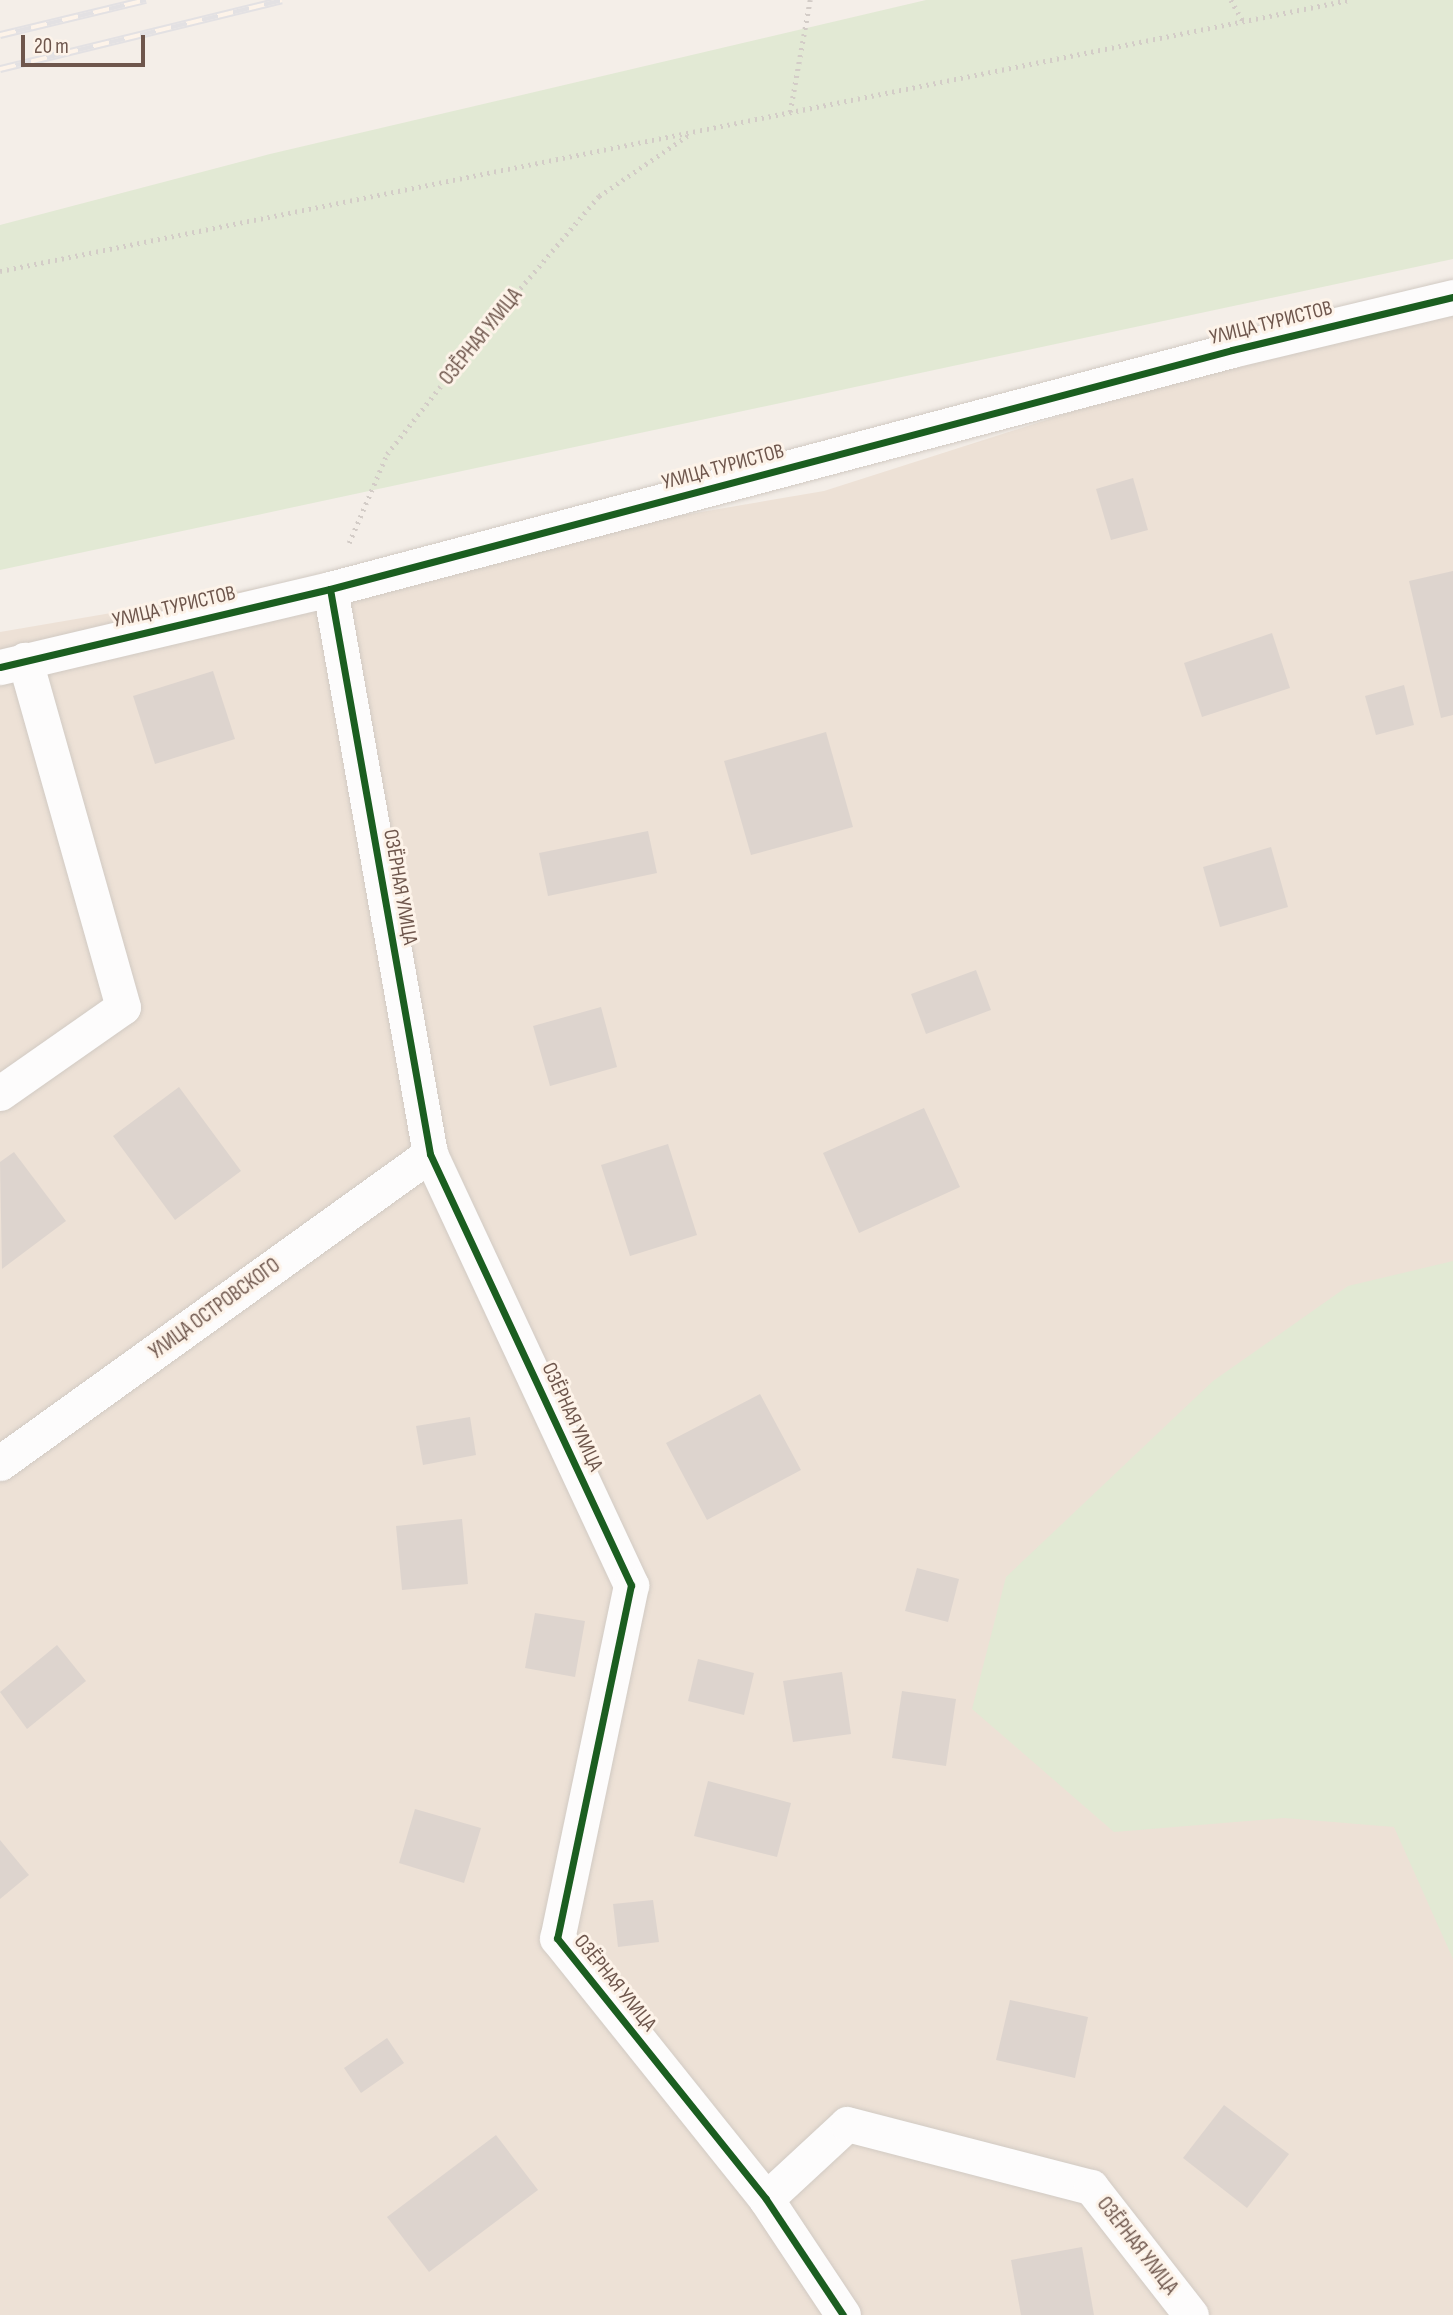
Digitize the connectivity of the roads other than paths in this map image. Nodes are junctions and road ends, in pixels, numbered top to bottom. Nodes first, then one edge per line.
1 (1453, 297) edge
2 (330, 589) junction
3 (12, 663) edge
4 (0, 1093) edge
5 (430, 1154) junction
6 (0, 1463) edge
7 (766, 2199) junction
8 (843, 2315) edge
9 (1191, 2315) edge

1 - 2 street, УЛИЦА ТУРИСТОВ
2 - 3 street, УЛИЦА ТУРИСТОВ
2 - 5 street, ОЗЁРНАЯ УЛИЦА
3 - 4 street
5 - 6 street, УЛИЦА ОСТРОВСКОГО
5 - 7 street, ОЗЁРНАЯ УЛИЦА
7 - 8 street
7 - 9 street, ОЗЁРНАЯ УЛИЦА

